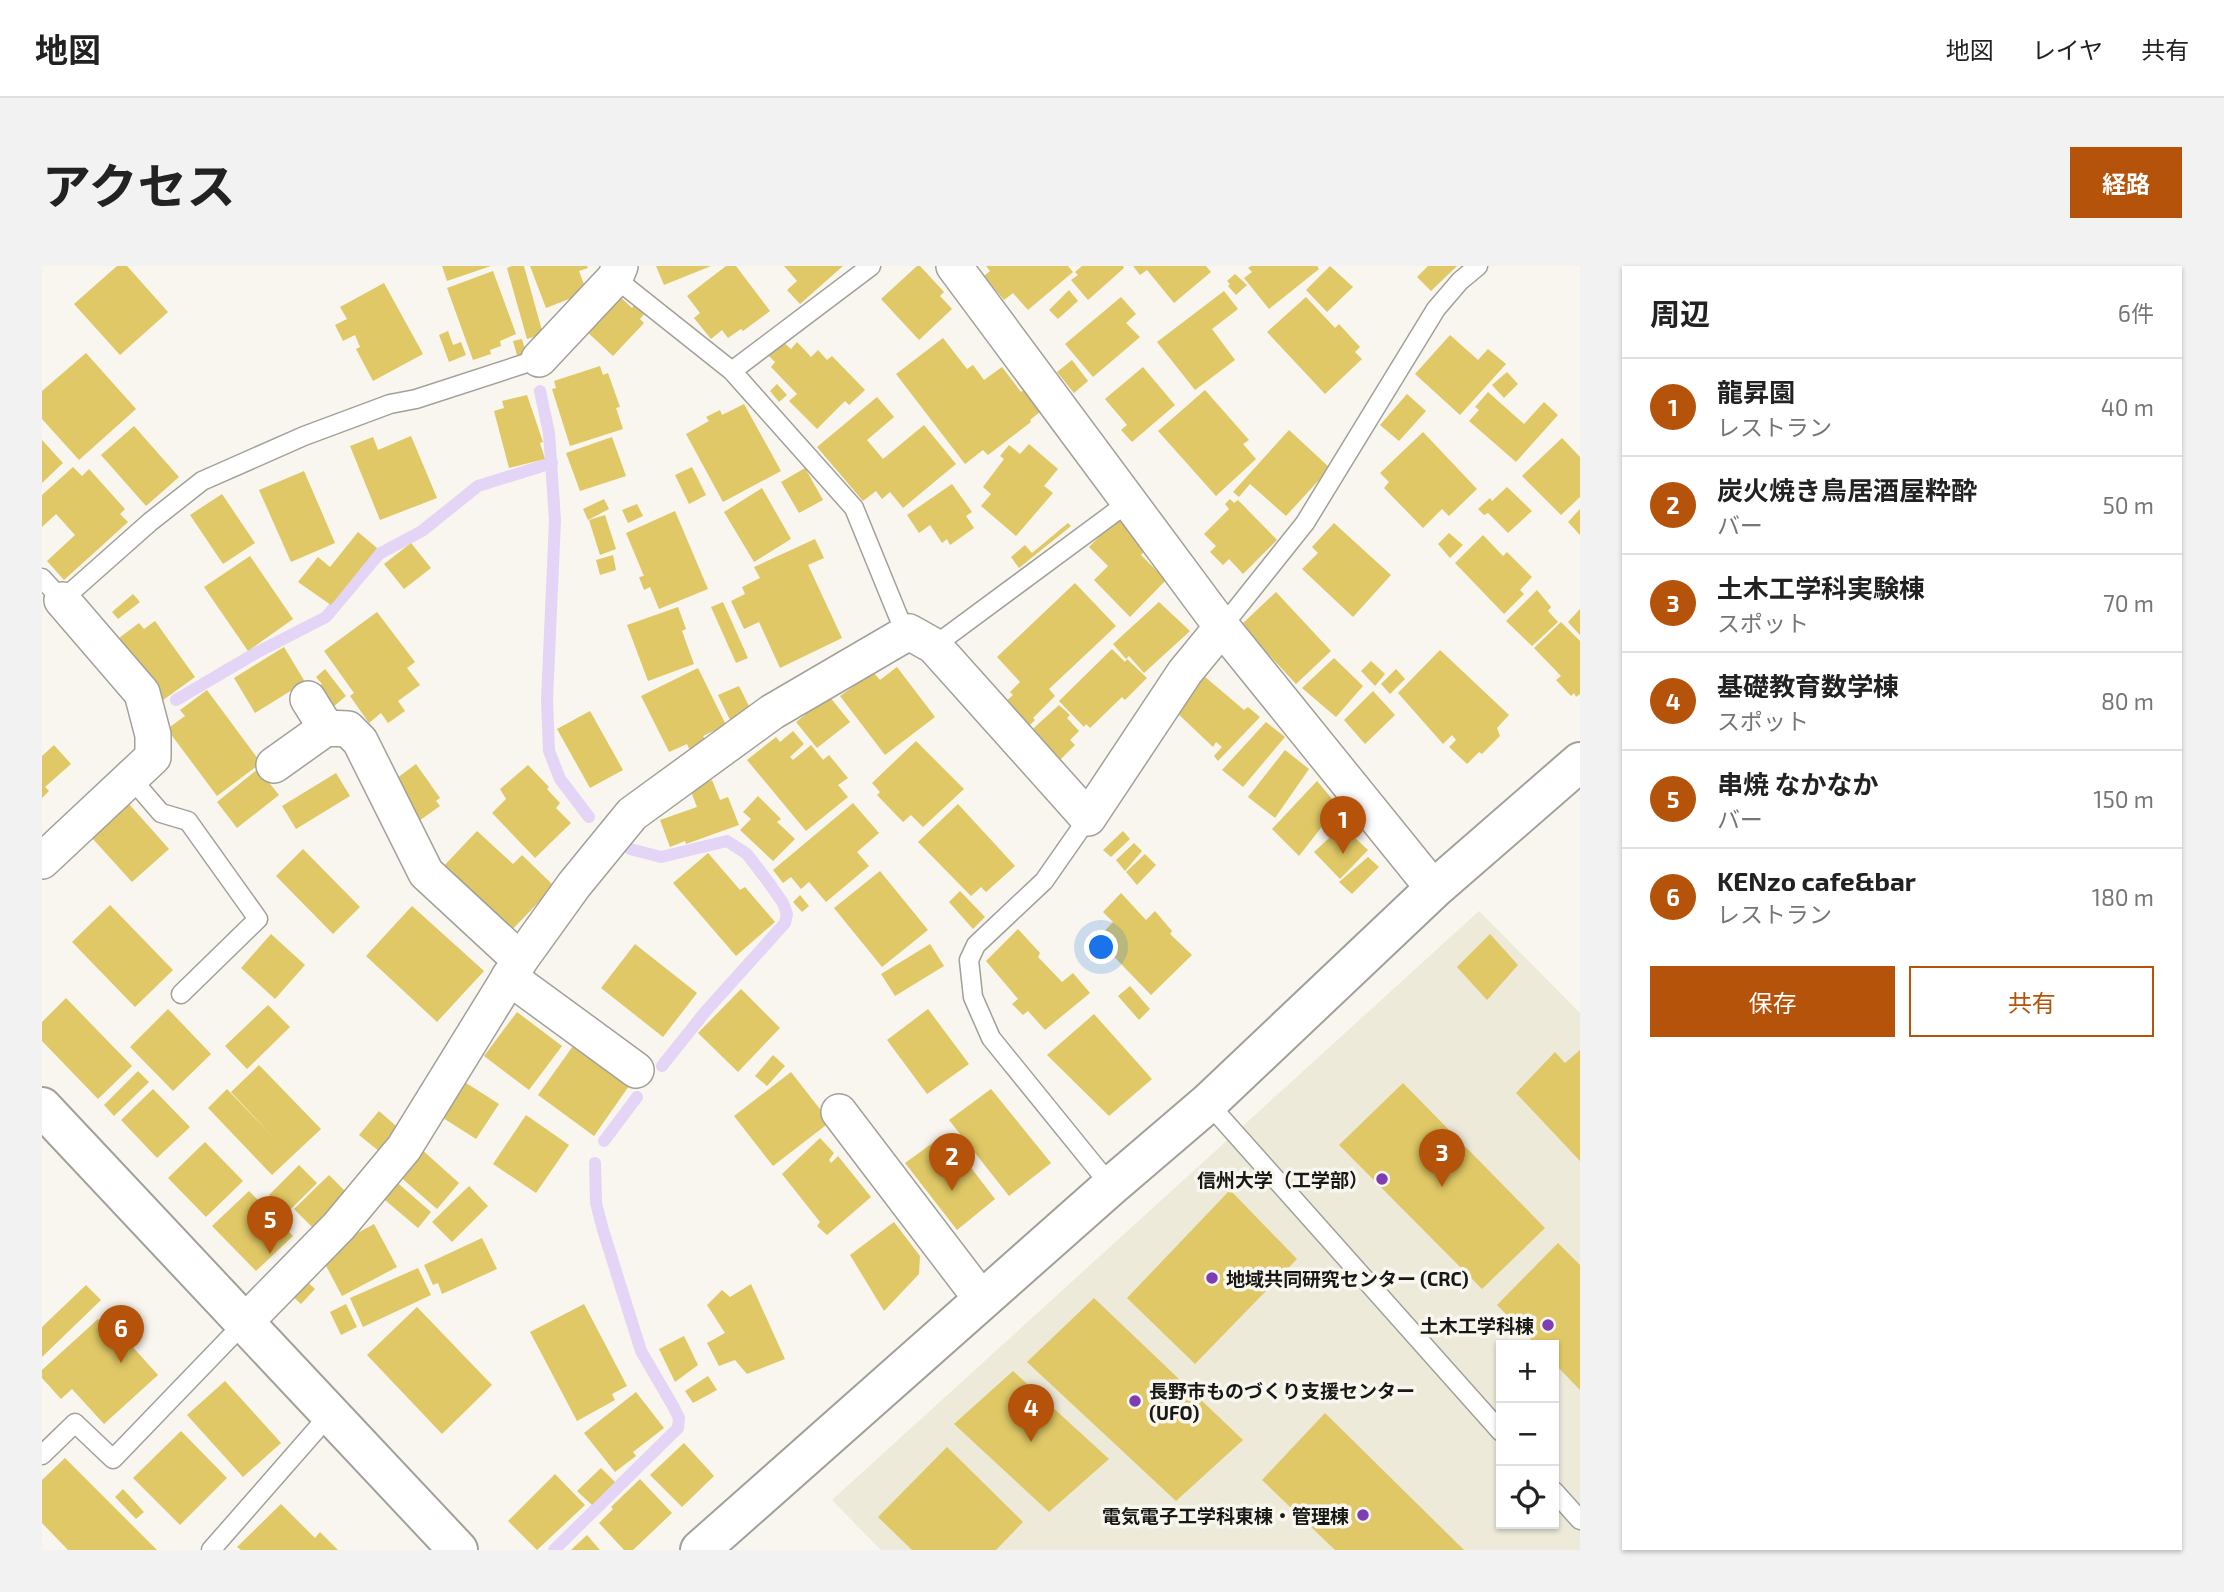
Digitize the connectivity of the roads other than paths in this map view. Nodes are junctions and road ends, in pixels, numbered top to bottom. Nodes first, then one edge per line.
1 (871, 266) edge
2 (954, 266) edge
3 (1478, 266) edge
4 (617, 272) edge
5 (539, 359) joint
6 (732, 371) junction
7 (1130, 501) junction
8 (52, 589) edge
9 (1222, 627) junction
10 (922, 639) junction
11 (308, 699) dead end
12 (326, 729) junction
13 (1580, 762) edge
14 (274, 765) dead end
15 (130, 777) junction
16 (1088, 818) junction
17 (42, 861) edge
18 (1434, 889) junction
19 (514, 968) junction
20 (181, 994) dead end
21 (636, 1070) dead end
22 (1208, 1103) junction
23 (42, 1107) edge
24 (839, 1112) dead end
25 (1111, 1186) junction
26 (983, 1301) junction
27 (245, 1322) junction
28 (330, 1414) junction
29 (1496, 1426) edge
30 (42, 1455) edge
31 (1559, 1497) edge
32 (1580, 1520) edge
33 (211, 1550) edge
34 (458, 1550) edge
35 (700, 1550) edge

1 - 6 lane
2 - 7 street
3 - 9 lane
4 - 5 street
4 - 6 lane
5 - 8 lane
6 - 10 lane
7 - 9 street
7 - 10 lane
8 - 15 street
9 - 16 street
9 - 18 street
10 - 16 street
10 - 19 street
11 - 12 street
12 - 14 street
12 - 19 street
13 - 18 street
15 - 17 street
15 - 20 lane
16 - 25 lane
18 - 22 street
19 - 21 street
19 - 27 street
22 - 25 street
22 - 29 lane
23 - 27 street
24 - 26 street
25 - 26 street
26 - 35 street
27 - 28 street
27 - 30 lane
28 - 33 lane
28 - 34 street
31 - 32 lane

